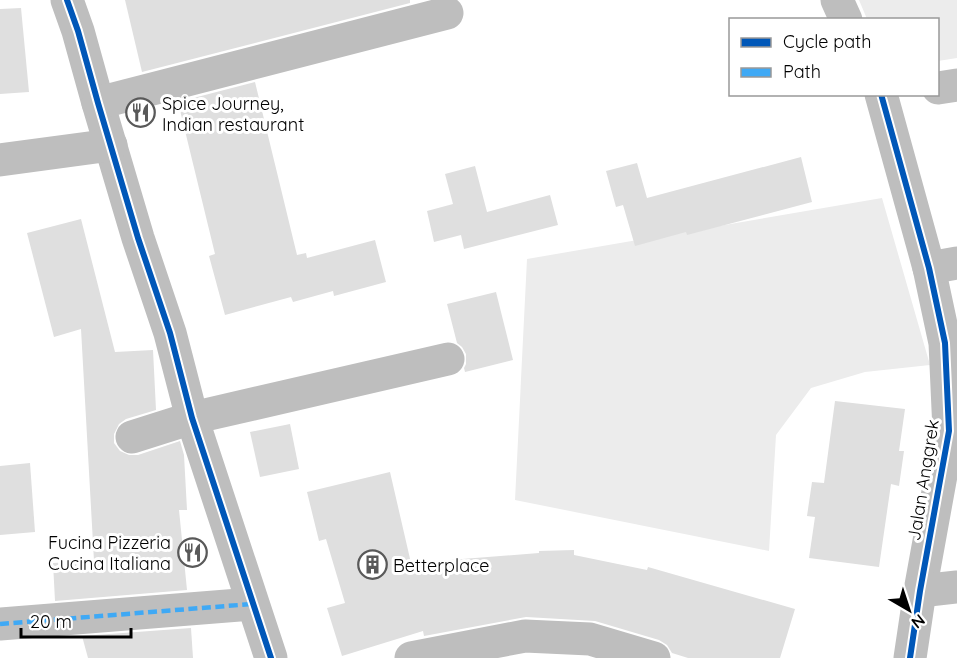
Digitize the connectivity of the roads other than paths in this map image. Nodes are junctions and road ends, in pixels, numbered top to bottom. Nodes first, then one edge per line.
1 (68, 0) edge
2 (837, 0) edge
3 (447, 13) dead end
4 (845, 18) edge
5 (957, 85) edge
6 (939, 88) edge
7 (886, 96) edge
8 (98, 103) junction
9 (111, 145) junction
10 (0, 160) edge
11 (943, 265) edge
12 (448, 359) dead end
13 (192, 418) junction
14 (132, 437) dead end
15 (957, 586) edge
16 (920, 591) junction
17 (252, 604) junction
18 (0, 624) edge
19 (270, 658) edge
20 (411, 658) edge
21 (654, 658) edge
22 (910, 658) edge

1 - 8 street
2 - 4 street
3 - 8 street
5 - 6 street
7 - 11 street, Jalan Anggrek
8 - 9 street
9 - 10 street
9 - 13 street
11 - 16 street, Jalan Anggrek
12 - 13 street
13 - 14 street
13 - 17 street
15 - 16 street
16 - 22 street, Jalan Anggrek
17 - 18 street
17 - 19 street
20 - 21 street

